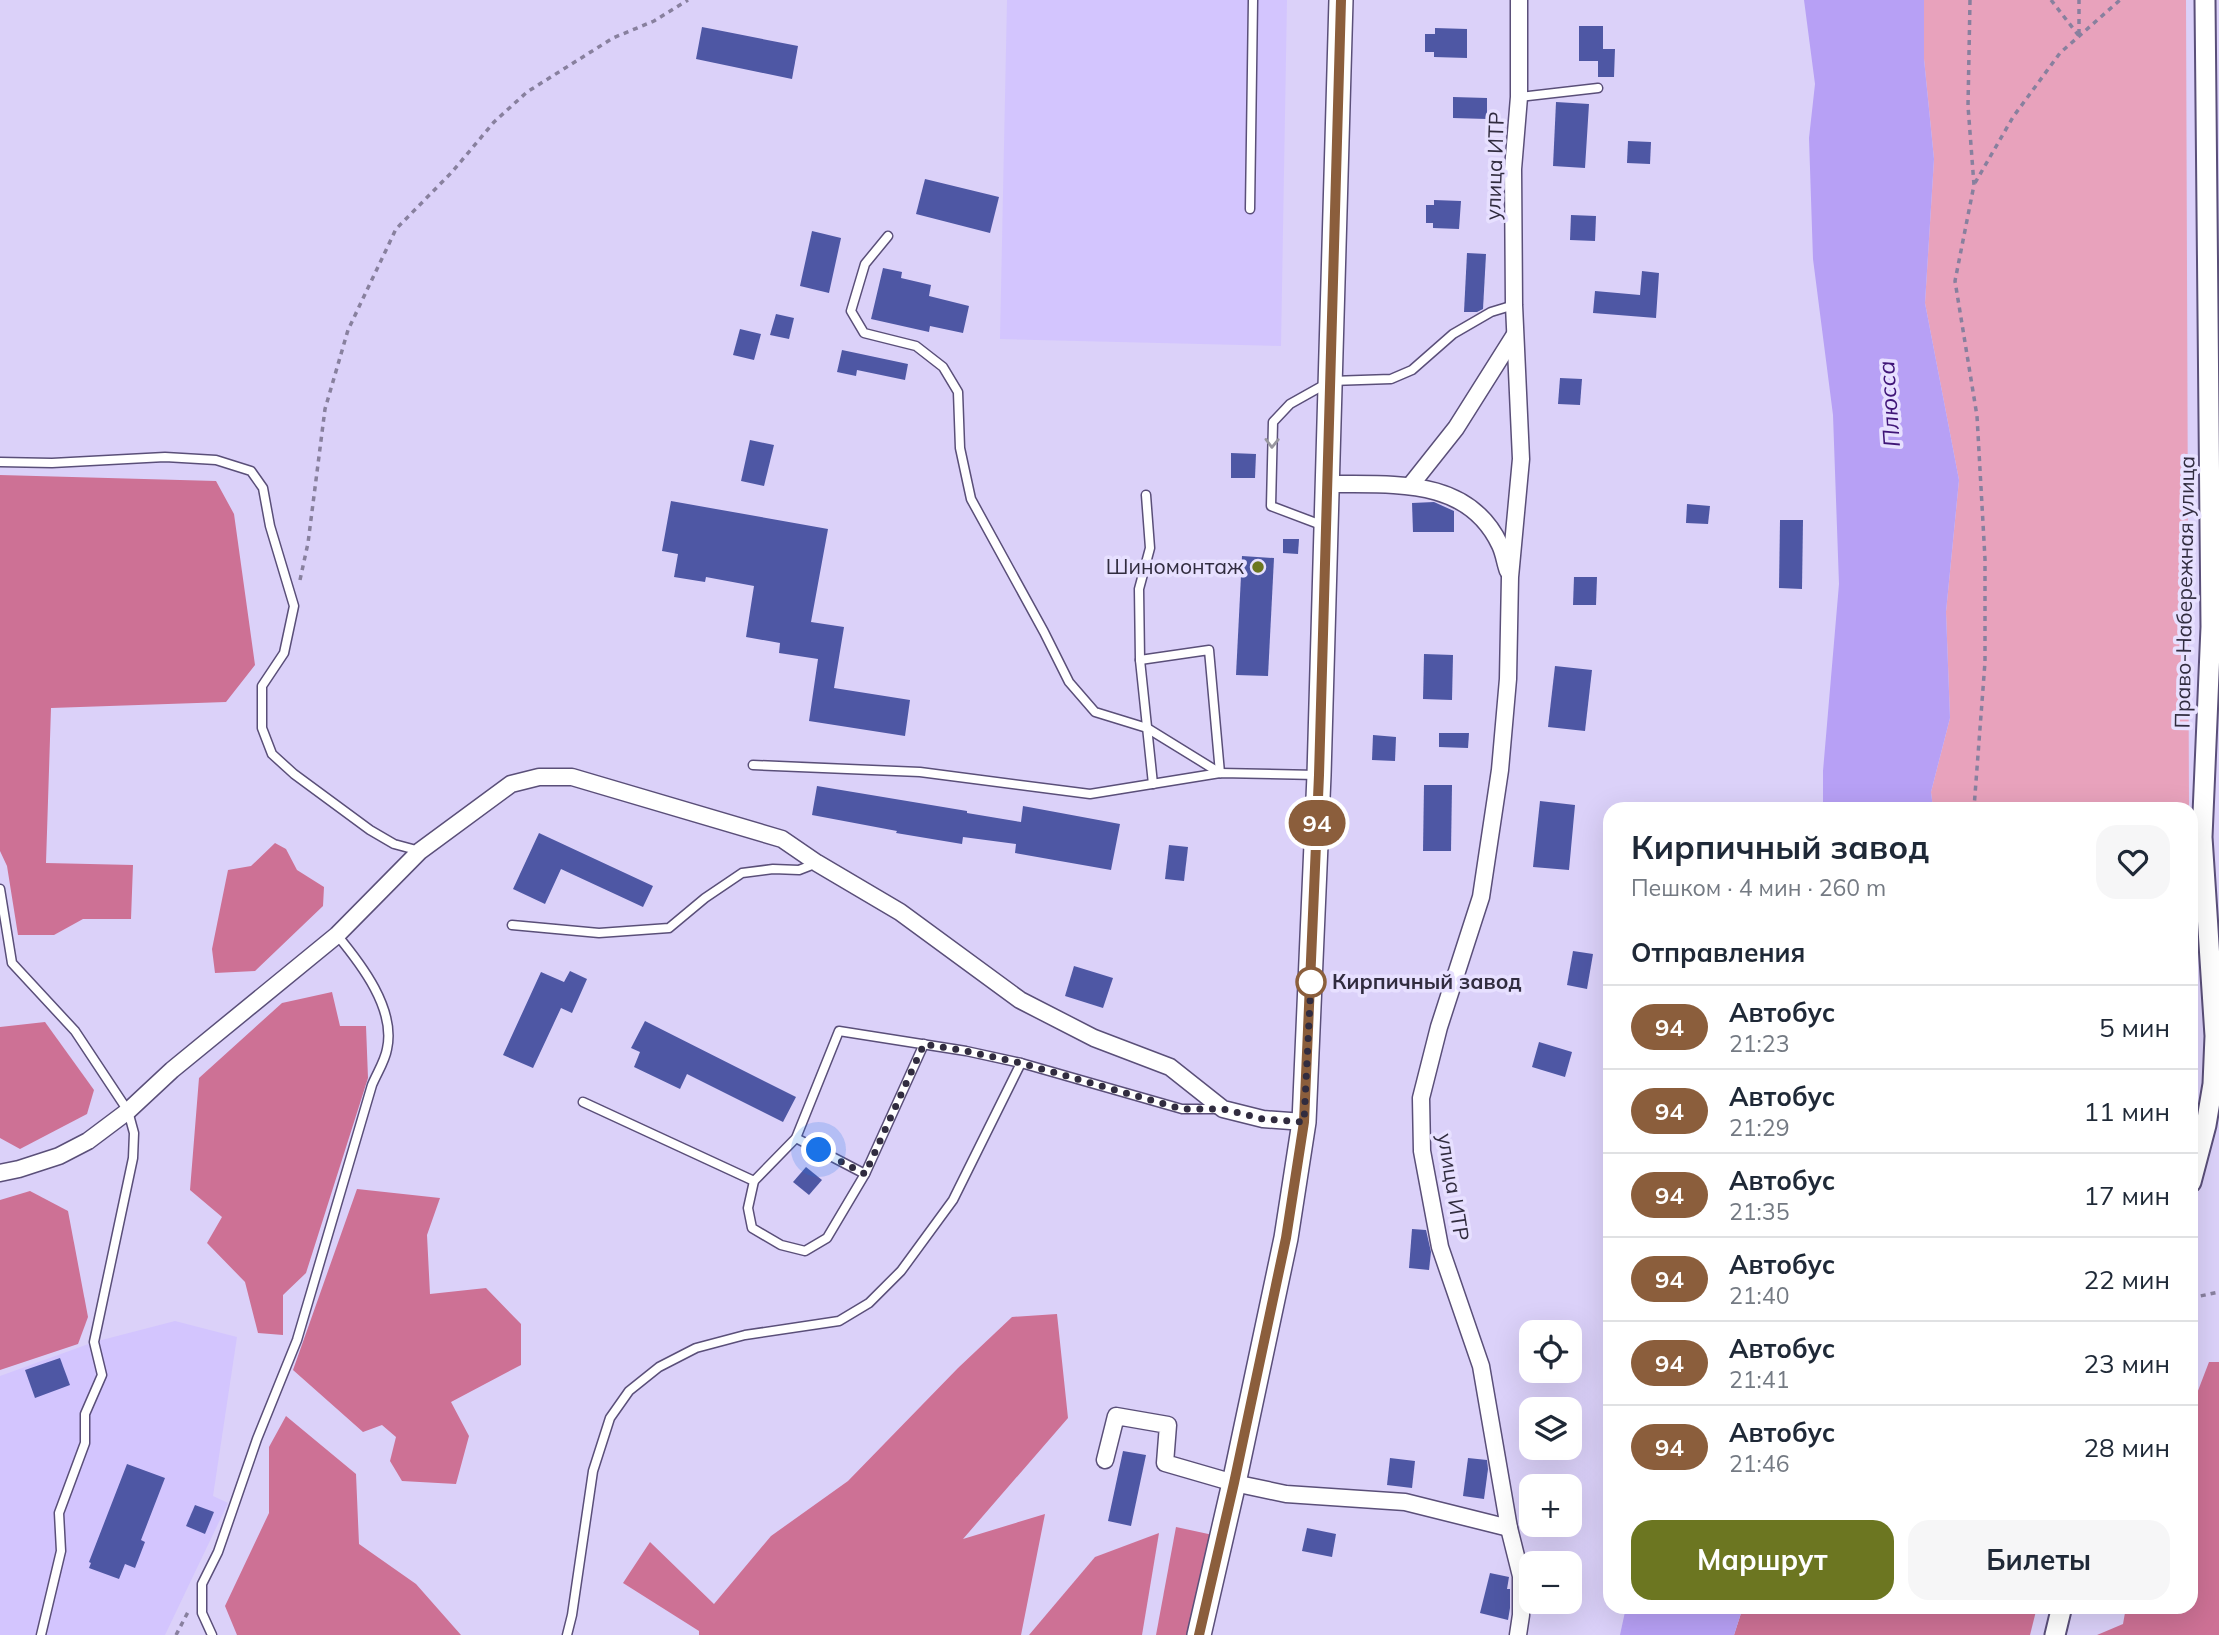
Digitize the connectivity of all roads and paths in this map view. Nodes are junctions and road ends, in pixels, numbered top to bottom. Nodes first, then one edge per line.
1 (688, 0) edge
2 (1254, 0) edge
3 (1341, 0) edge
4 (1519, 0) edge
5 (1970, 0) edge
6 (2050, 0) edge
7 (2079, 0) edge
8 (2120, 0) edge
9 (2205, 0) edge
10 (2079, 36) junction
11 (1598, 88) dead end
12 (1519, 97) junction
13 (1974, 185) junction
14 (1250, 209) dead end
15 (888, 236) dead end
16 (1514, 304) junction
17 (1515, 334) junction
18 (1331, 381) junction
19 (0, 463) edge
20 (1328, 484) junction
21 (1407, 485) junction
22 (1146, 495) dead end
23 (1327, 527) junction
24 (1510, 577) junction
25 (294, 606) junction
26 (2215, 627) edge
27 (1140, 660) junction
28 (1147, 728) junction
29 (753, 765) dead end
30 (1220, 773) junction
31 (1319, 775) junction
32 (1153, 784) junction
33 (1974, 802) edge
34 (420, 851) junction
35 (817, 863) junction
36 (0, 889) edge
37 (512, 925) dead end
38 (337, 935) junction
39 (924, 1044) junction
40 (1021, 1063) junction
41 (583, 1102) dead end
42 (1223, 1109) junction
43 (128, 1111) junction
44 (1304, 1122) junction
45 (796, 1138) junction
46 (2198, 1154) edge
47 (0, 1173) edge
48 (865, 1174) junction
49 (754, 1181) junction
50 (2217, 1294) edge
51 (2198, 1297) edge
52 (1105, 1460) dead end
53 (1234, 1483) junction
54 (1509, 1528) junction
55 (2060, 1614) edge
56 (41, 1635) edge
57 (212, 1635) edge
58 (566, 1635) edge
59 (1199, 1635) edge
60 (1518, 1635) edge
61 (2055, 1635) edge

1 - 25 path
2 - 14 lane
3 - 18 main road
4 - 12 street, улица ИТР
5 - 13 path
6 - 10 path
7 - 10 path
8 - 10 path
9 - 26 street, Право-Набережная улица
10 - 13 path
11 - 12 lane
12 - 16 street, улица ИТР
13 - 33 path
15 - 28 lane
16 - 17 street, улица ИТР
16 - 18 lane
17 - 21 street
17 - 24 street, улица ИТР
18 - 20 main road
18 -> 23 lane
19 - 25 lane
20 - 21 street, улица ИТР
20 - 23 main road
21 - 24 street, улица ИТР
22 - 27 lane
23 - 31 main road
24 - 54 street, улица ИТР
25 - 34 lane
26 - 46 street, Право-Набережная улица
27 - 28 lane
27 - 30 lane
28 - 30 lane
28 - 32 lane
29 - 32 lane
30 - 31 lane
30 - 32 lane
31 - 44 main road
34 - 35 street
34 - 38 street
35 - 37 lane
35 - 42 street
36 - 43 lane
38 - 43 street
38 - 57 lane
39 - 40 lane
39 - 45 lane
39 - 48 lane
40 - 42 lane
40 - 58 lane
41 - 49 lane
42 - 44 street
43 - 47 street
43 - 56 lane
44 - 53 main road
45 - 48 lane
45 - 49 lane
48 - 49 lane
50 - 51 path
52 - 53 street
53 - 54 street
53 - 59 main road
54 - 60 street, улица ИТР
55 - 61 street

